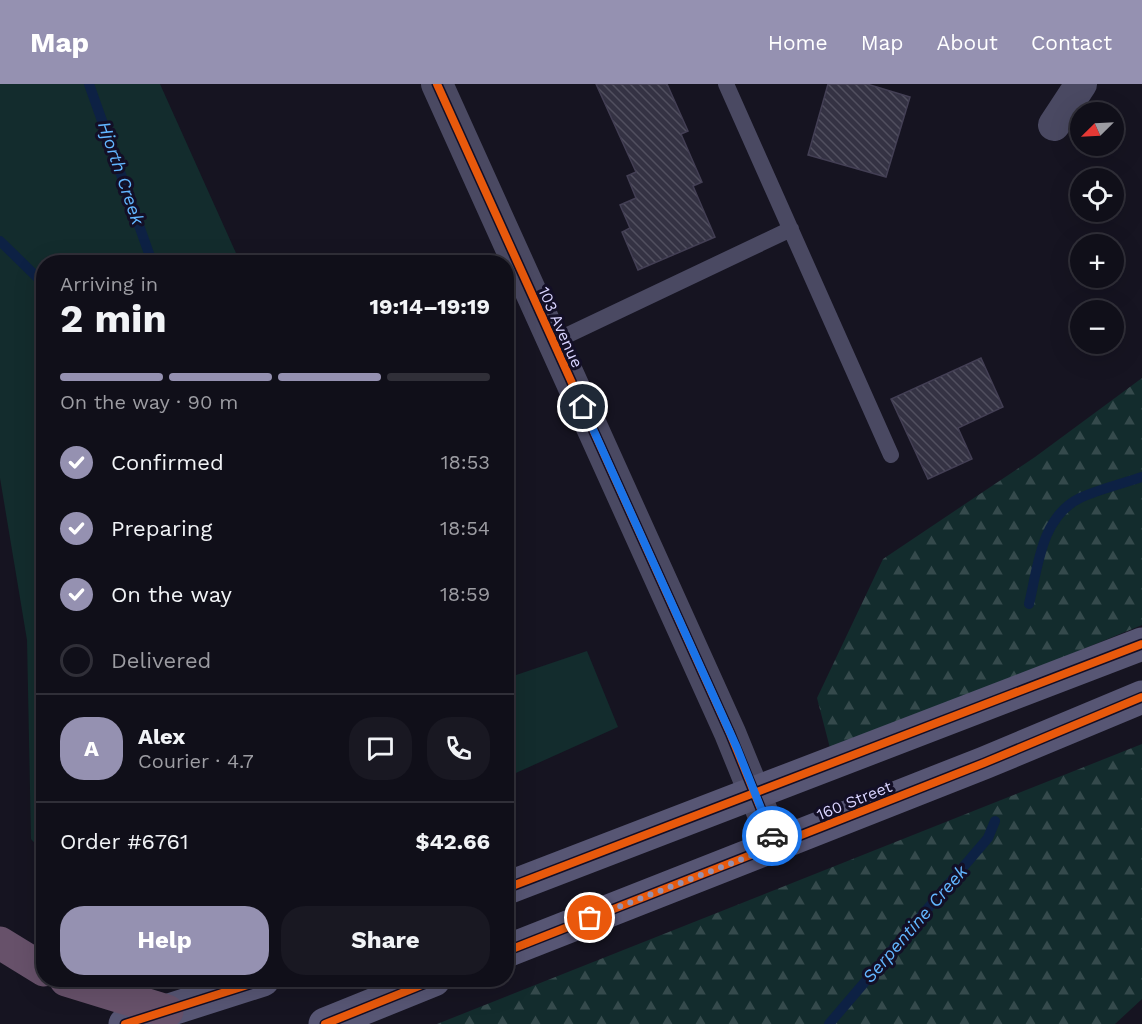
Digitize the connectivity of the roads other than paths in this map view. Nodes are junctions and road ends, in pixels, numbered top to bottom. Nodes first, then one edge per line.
1 (437, 84) edge
2 (726, 84) edge
3 (1081, 84) edge
4 (1054, 125) dead end
5 (791, 229) junction
6 (514, 255) edge
7 (514, 255) edge
8 (553, 342) junction
9 (891, 455) dead end
10 (1142, 644) edge
11 (1142, 697) edge
12 (755, 792) junction
13 (776, 846) junction
14 (514, 885) edge
15 (0, 943) edge
16 (514, 948) edge
17 (36, 965) edge
18 (89, 987) edge
19 (241, 987) edge
20 (417, 987) edge
21 (167, 1011) junction
22 (125, 1024) edge
23 (325, 1024) edge

1 - 7 street, 103 Avenue
2 - 5 lane
3 - 4 street
5 - 8 lane
5 - 9 lane
6 - 8 street, 103 Avenue
8 - 12 street, 103 Avenue
10 - 12 main road
11 - 13 main road, 160 Street
12 - 13 street, 103 Avenue
12 - 14 main road
13 - 16 main road, 160 Street
15 - 17 highway
18 - 21 highway
19 - 21 main road
20 - 23 main road
21 - 22 main road

